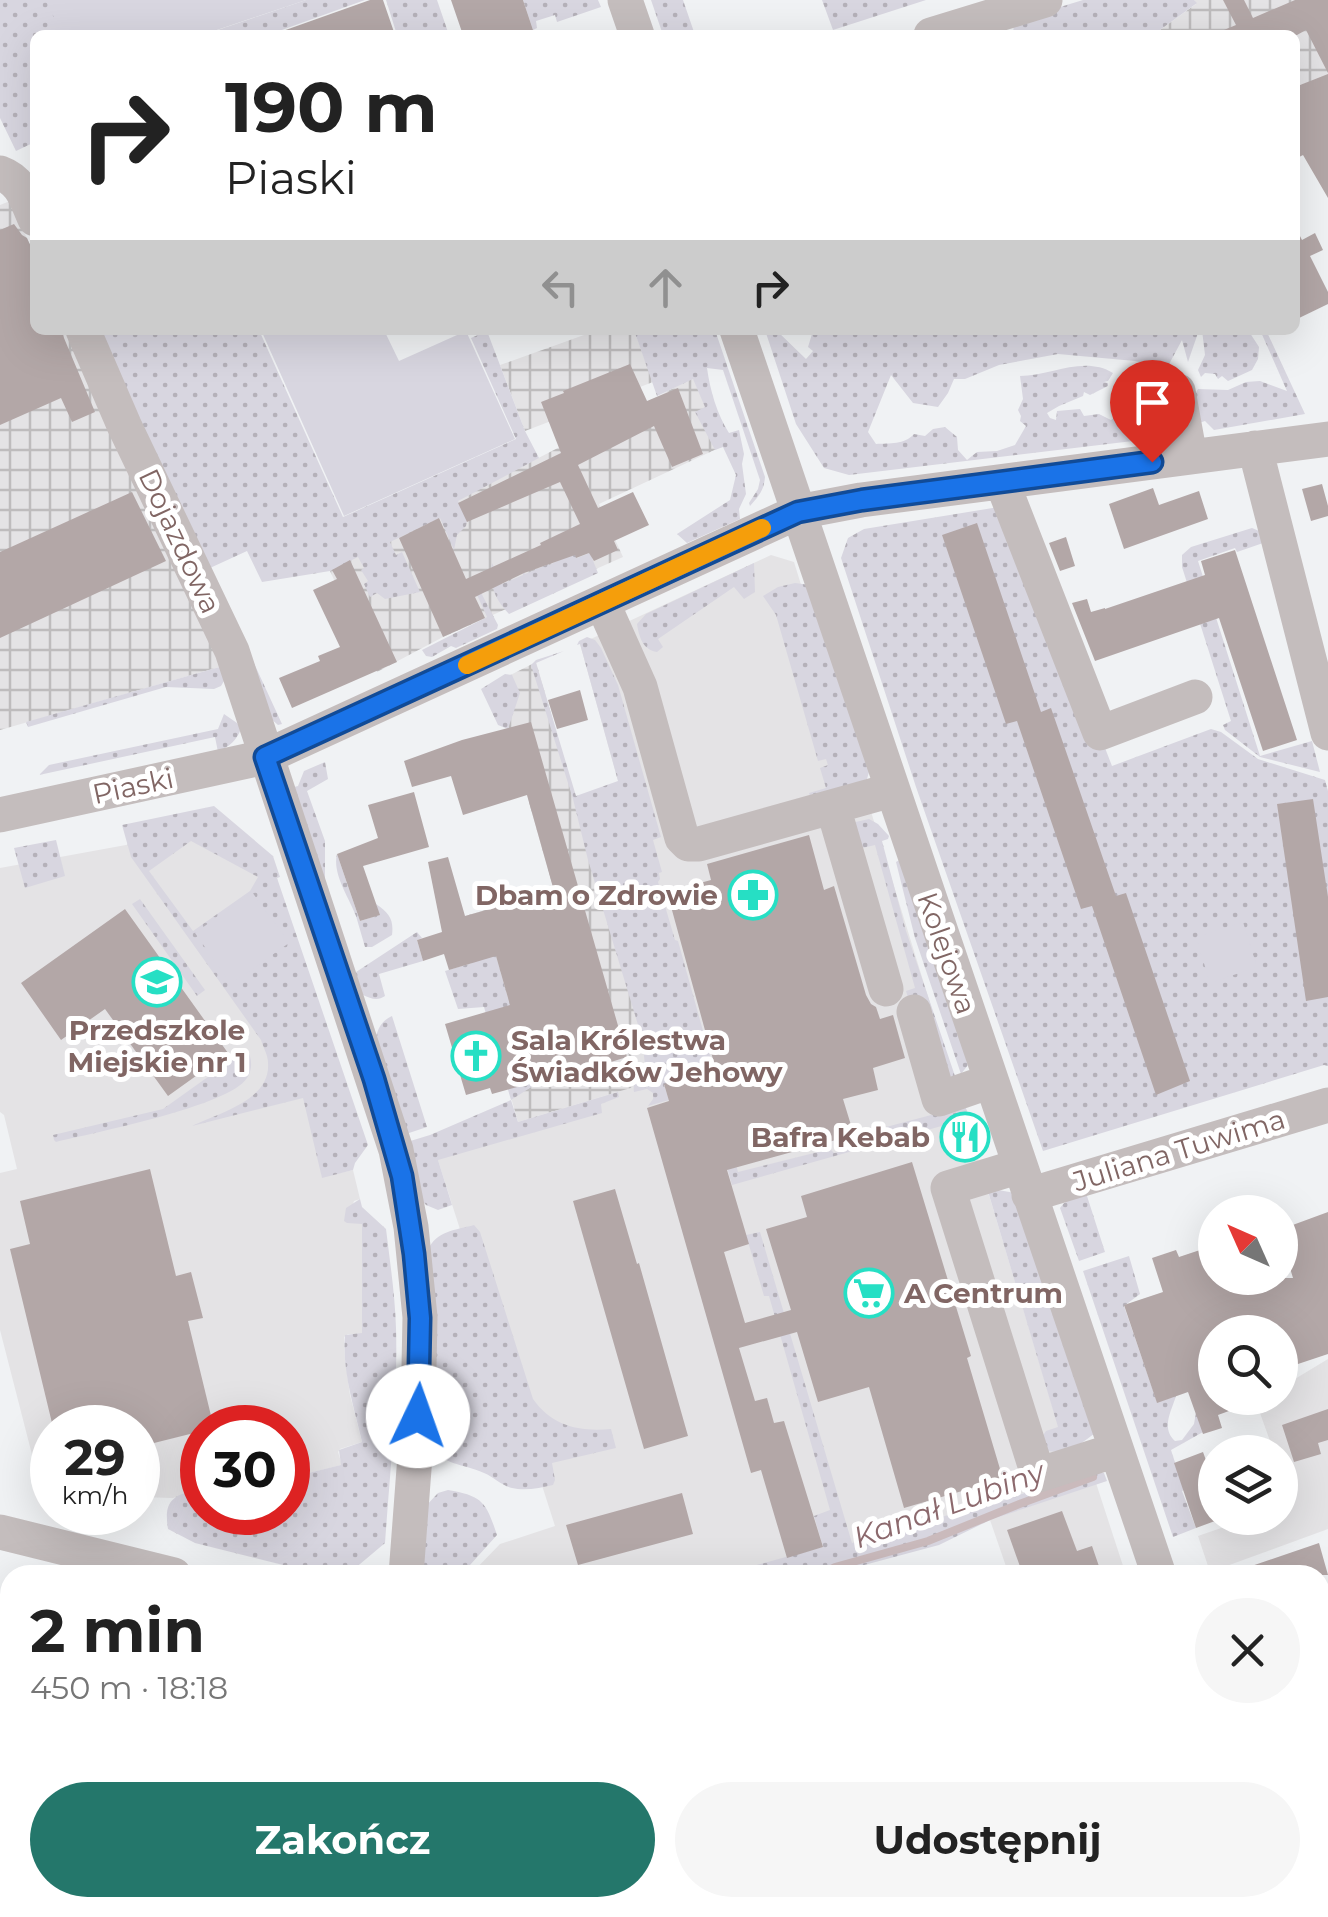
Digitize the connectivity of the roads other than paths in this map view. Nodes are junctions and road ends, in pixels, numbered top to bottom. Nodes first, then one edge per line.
1 (625, 0) edge
2 (1045, 0) edge
3 (635, 30) edge
4 (948, 30) edge
5 (0, 173) edge
6 (30, 208) edge
7 (85, 335) edge
8 (739, 335) edge
9 (1178, 392) dead end
10 (1328, 438) edge
11 (1255, 448) junction
12 (1190, 457) junction
13 (1002, 482) junction
14 (798, 512) junction
15 (602, 602) junction
16 (1195, 697) dead end
17 (1328, 733) edge
18 (265, 757) junction
19 (892, 790) junction
20 (833, 807) junction
21 (0, 814) edge
22 (886, 989) dead end
23 (914, 1012) dead end
24 (991, 1080) junction
25 (1328, 1105) edge
26 (1025, 1180) junction
27 (1116, 1450) junction
28 (0, 1532) edge
29 (134, 1565) edge
30 (407, 1565) edge
31 (1155, 1565) edge

1 - 3 street
2 - 4 street
5 - 6 street
7 - 18 street, Dojazdowa
8 - 14 street, Kolejowa
9 - 12 street
10 - 11 street, Piaski
11 - 12 street, Piaski
11 - 17 street
12 - 13 street, Piaski
13 - 14 street, Piaski
13 - 16 street
14 - 15 street, Piaski
14 - 19 street, Kolejowa
15 - 18 street, Piaski
15 - 20 street
18 - 21 street, Piaski
18 - 30 street
19 - 20 street
19 - 24 street, Kolejowa
20 - 22 street
23 - 24 street
24 - 26 street, Kolejowa
25 - 26 street, Juliana Tuwima
26 - 27 street, Kolejowa
26 - 27 street, Juliana Tuwima
27 - 31 street, Kolejowa
28 - 29 street

